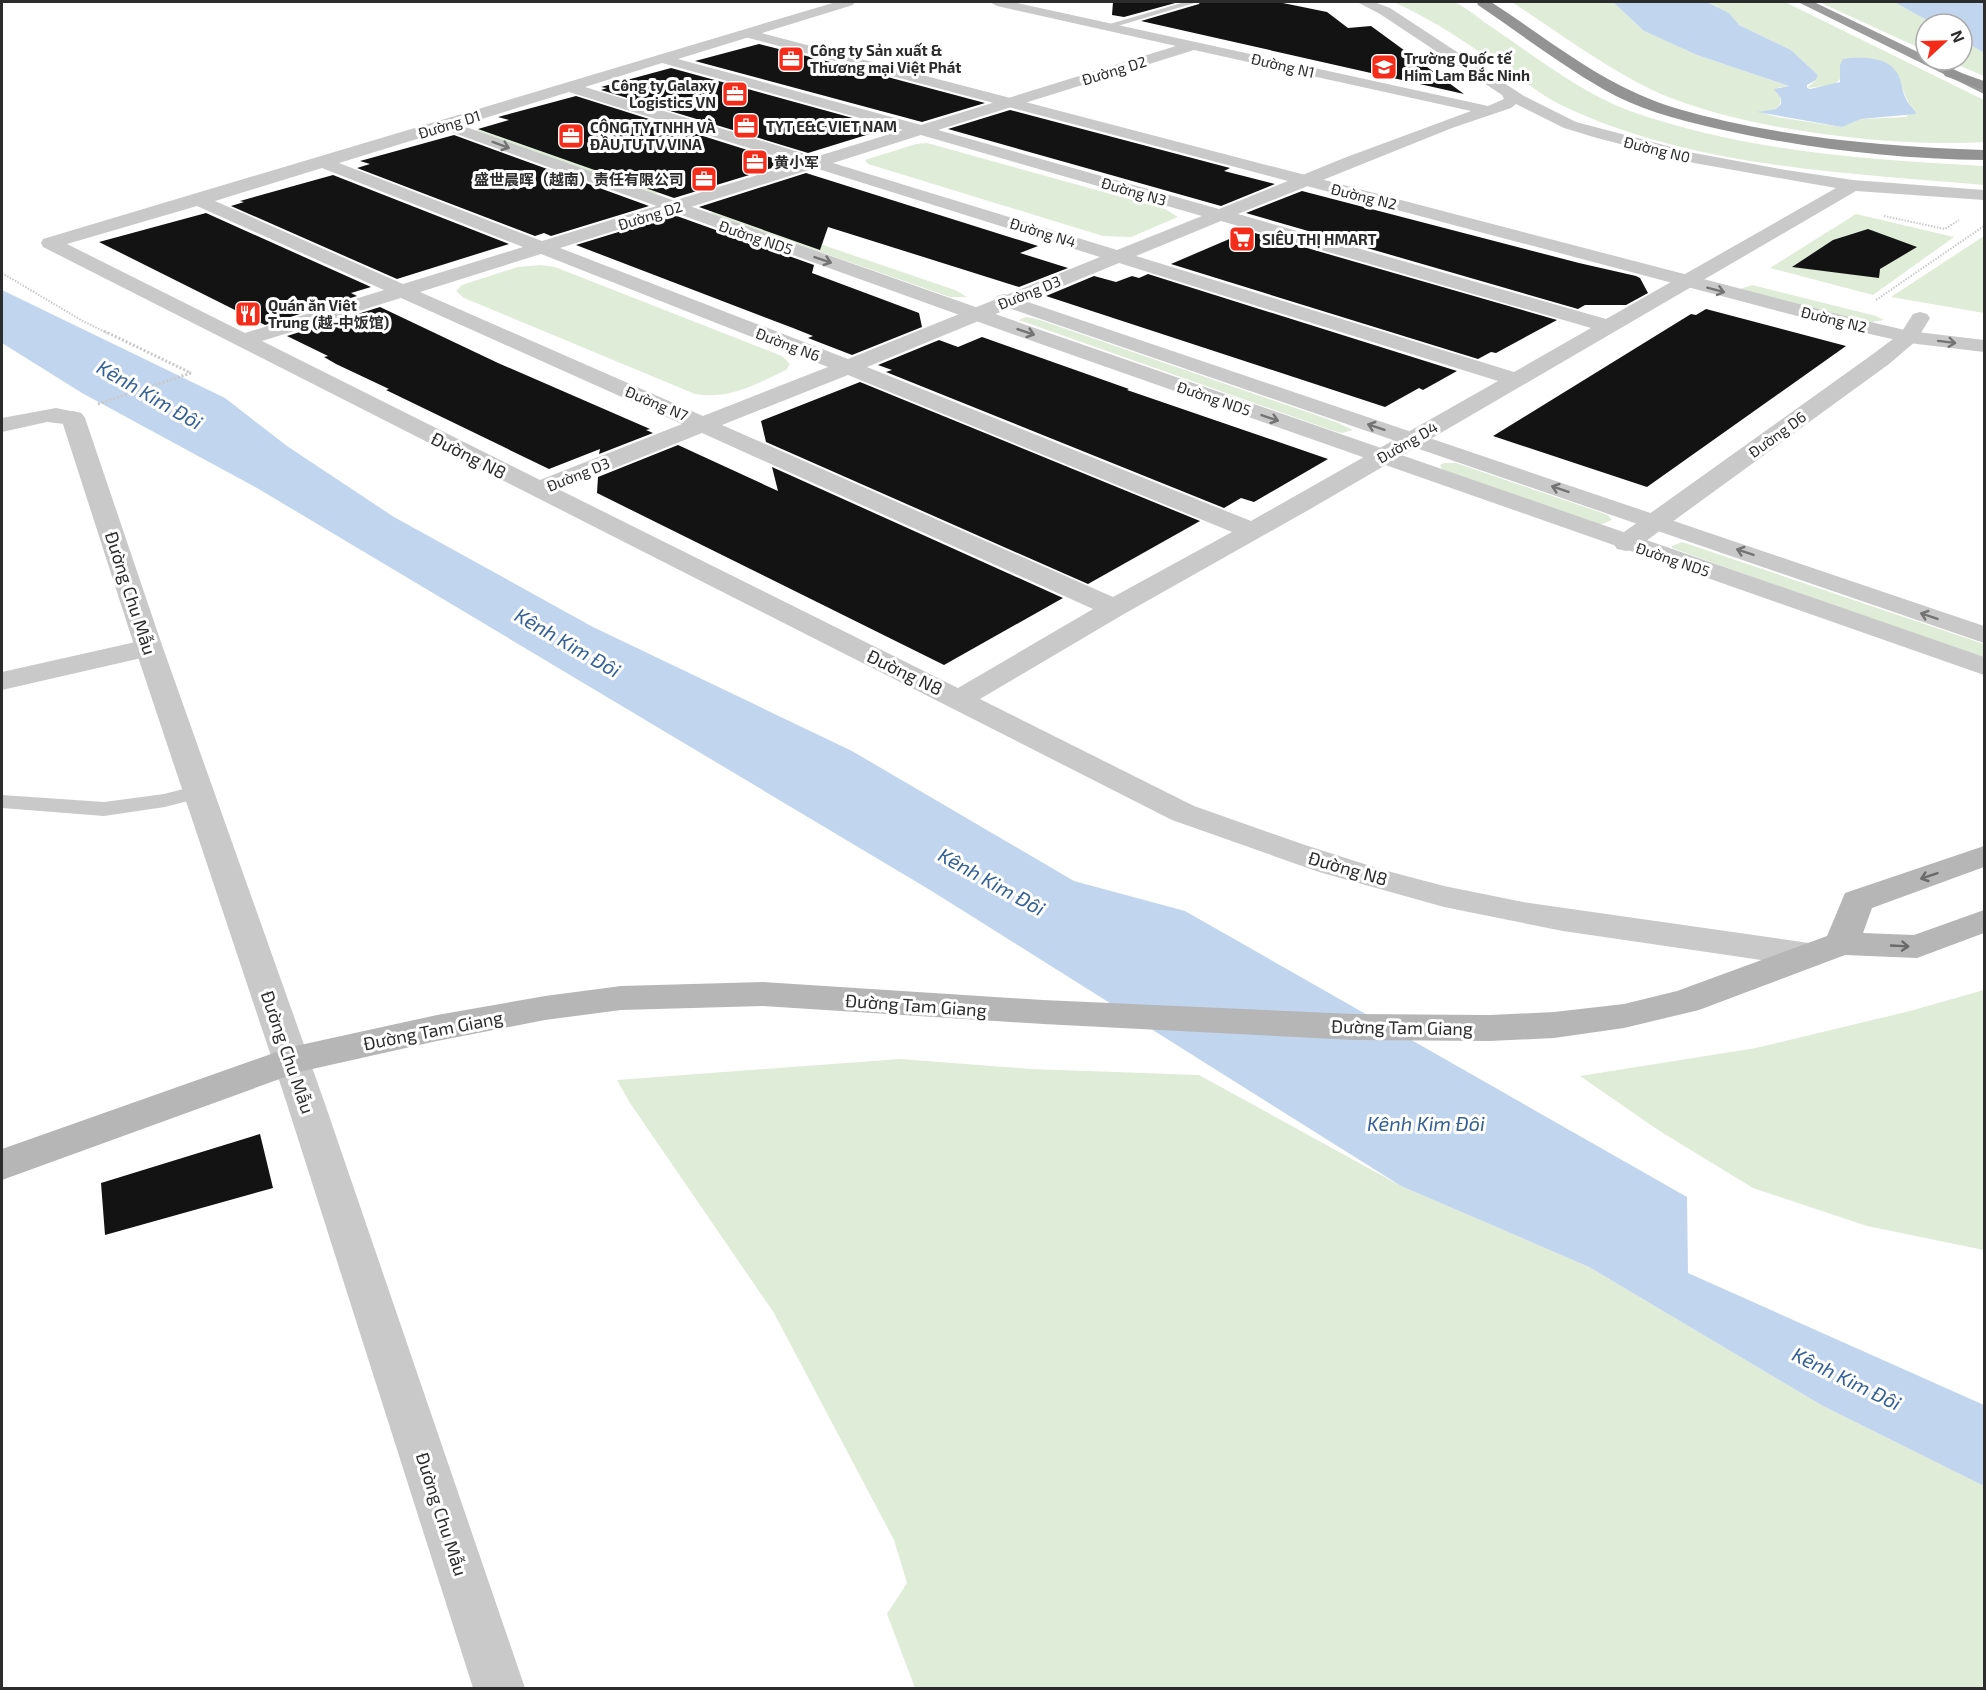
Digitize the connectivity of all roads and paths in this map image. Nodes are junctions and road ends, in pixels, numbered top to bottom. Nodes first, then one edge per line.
1 (848, 2) edge
2 (997, 2) edge
3 (1193, 2) edge
4 (1364, 2) edge
5 (1483, 2) edge
6 (1500, 2) edge
7 (1810, 4) edge
8 (1108, 26) junction
9 (764, 27) junction
10 (746, 33) junction
11 (1194, 45) junction
12 (659, 58) junction
13 (890, 59) junction
14 (870, 65) junction
15 (570, 87) junction
16 (1983, 88) edge
17 (1508, 92) junction
18 (1031, 96) junction
19 (1011, 102) junction
20 (1487, 111) junction
21 (472, 117) junction
22 (446, 125) junction
23 (1570, 125) junction
24 (922, 130) junction
25 (1161, 136) junction
26 (1984, 147) edge
27 (1984, 155) edge
28 (322, 162) junction
29 (819, 163) junction
30 (1325, 173) junction
31 (1305, 181) junction
32 (1853, 185) junction
33 (1984, 195) edge
34 (704, 199) junction
35 (198, 200) junction
36 (674, 208) junction
37 (1219, 216) junction
38 (1492, 222) junction
39 (1984, 228) edge
40 (50, 243) joint
41 (848, 247) dead end
42 (543, 248) junction
43 (1119, 255) junction
44 (2, 273) edge
45 (1695, 276) junction
46 (1765, 284) dead end
47 (400, 292) junction
48 (1876, 300) dead end
49 (1008, 301) junction
50 (980, 303) junction
51 (1896, 314) dead end
52 (1923, 325) junction
53 (1608, 326) junction
54 (244, 340) junction
55 (1984, 346) edge
56 (848, 367) junction
57 (1514, 379) junction
58 (119, 397) dead end
59 (703, 423) junction
60 (2, 425) edge
61 (1413, 439) junction
62 (1382, 458) junction
63 (537, 490) junction
64 (1655, 521) junction
65 (1252, 531) junction
66 (1626, 543) junction
67 (1114, 608) junction
68 (1984, 635) edge
69 (149, 648) junction
70 (1984, 666) edge
71 (2, 681) edge
72 (960, 699) junction
73 (199, 790) junction
74 (2, 802) edge
75 (1984, 856) edge
76 (1984, 921) edge
77 (1842, 943) junction
78 (1809, 956) junction
79 (291, 1060) junction
80 (2, 1165) edge
81 (499, 1689) edge

1 - 9 street, Đường D1
2 - 8 street, Đường N1
3 - 8 lane
4 - 17 street, Đường N0
5 - 27 highway
6 - 26 highway
7 - 16 highway
8 - 11 street, Đường N1
9 - 10 street, Đường D1
9 - 13 street, Đường N2
10 - 12 street, Đường D1
10 - 14 street, Đường N2
11 - 18 street, Đường D2
11 - 20 street, Đường N1
12 - 15 street, Đường D1
12 - 24 street, Đường N3
13 - 14 street
13 - 18 street, Đường N2
14 - 19 street, Đường N2
15 - 21 street, Đường D1
15 - 29 street, Đường N4
17 - 20 street, Đường D3
17 - 23 street, Đường N0
18 - 19 street, Đường D2
18 - 25 street, Đường N2
19 - 24 street, Đường D2
19 - 25 street, Đường N2
20 - 23 street, Đường N1
20 - 30 street, Đường D3
21 - 22 street, Đường D1
21 - 34 street, Đường ND5
22 - 28 street, Đường D1
22 -> 36 street, Đường ND5
23 - 32 street, Đường N0
24 - 29 street, Đường D2
24 - 37 street, Đường N3
25 - 30 street, Đường N2
25 - 31 street, Đường N2
28 - 35 street, Đường D1
28 - 42 street, Đường N6
29 - 34 street, Đường D2
29 - 43 street, Đường N4
30 - 31 street, Đường D3
30 - 38 street, Đường N2
31 - 37 street, Đường D3
31 - 38 street, Đường N2
32 - 33 street, Đường N0
32 - 45 street, Đường D4
34 - 36 street, Đường D2
34 - 41 street, Đường ND5
35 - 40 street, Đường D1
35 - 47 street, Đường N7
36 - 42 street, Đường D2
36 -> 50 street, Đường ND5
37 - 43 street, Đường D3
37 - 53 street, Đường N3
38 - 45 street, Đường N2
39 - 48 path
40 - 54 street, Đường N8
42 - 47 street, Đường D2
42 - 56 street, Đường N6
43 - 49 street, Đường D3
43 - 57 street, Đường N4
44 - 58 path
45 - 46 street, Đường N2
45 -> 52 street, Đường N2
45 - 53 street, Đường D4
47 - 54 street, Đường D2
47 - 59 street, Đường N7
49 - 50 street, Đường ND5
61 -> 49 street, Đường ND5
50 - 56 street, Đường D3
50 -> 62 street, Đường ND5
51 - 52 street, Đường N2
52 -> 55 street, Đường N2
52 - 64 street, Đường D6
53 - 57 street, Đường D4
54 - 63 street, Đường N8
56 - 59 street, Đường D3
56 - 65 street, Đường N6
57 - 61 street, Đường D4
59 - 63 street, Đường D3
59 - 67 street, Đường N7
60 - 69 street, Đường Chu Mẫu
61 - 62 street, Đường D4
64 -> 61 street, Đường ND5
62 - 65 street, Đường D4
62 - 66 street, Đường ND5
63 - 72 street, Đường N8
64 - 66 street, Đường D6
68 -> 64 street, Đường ND5
65 - 67 street, Đường D4
66 - 70 street, Đường ND5
67 - 72 street, Đường D4
69 - 71 street
69 - 73 street, Đường Chu Mẫu
72 - 78 street, Đường N8
73 - 74 lane
73 - 79 street, Đường Chu Mẫu
75 -> 77 main road
77 -> 76 main road, Đường Tam Giang
77 - 78 main road, Đường Tam Giang
78 - 79 main road, Đường Tam Giang
79 - 80 main road, Đường Tam Giang
79 - 81 street, Đường Chu Mẫu

